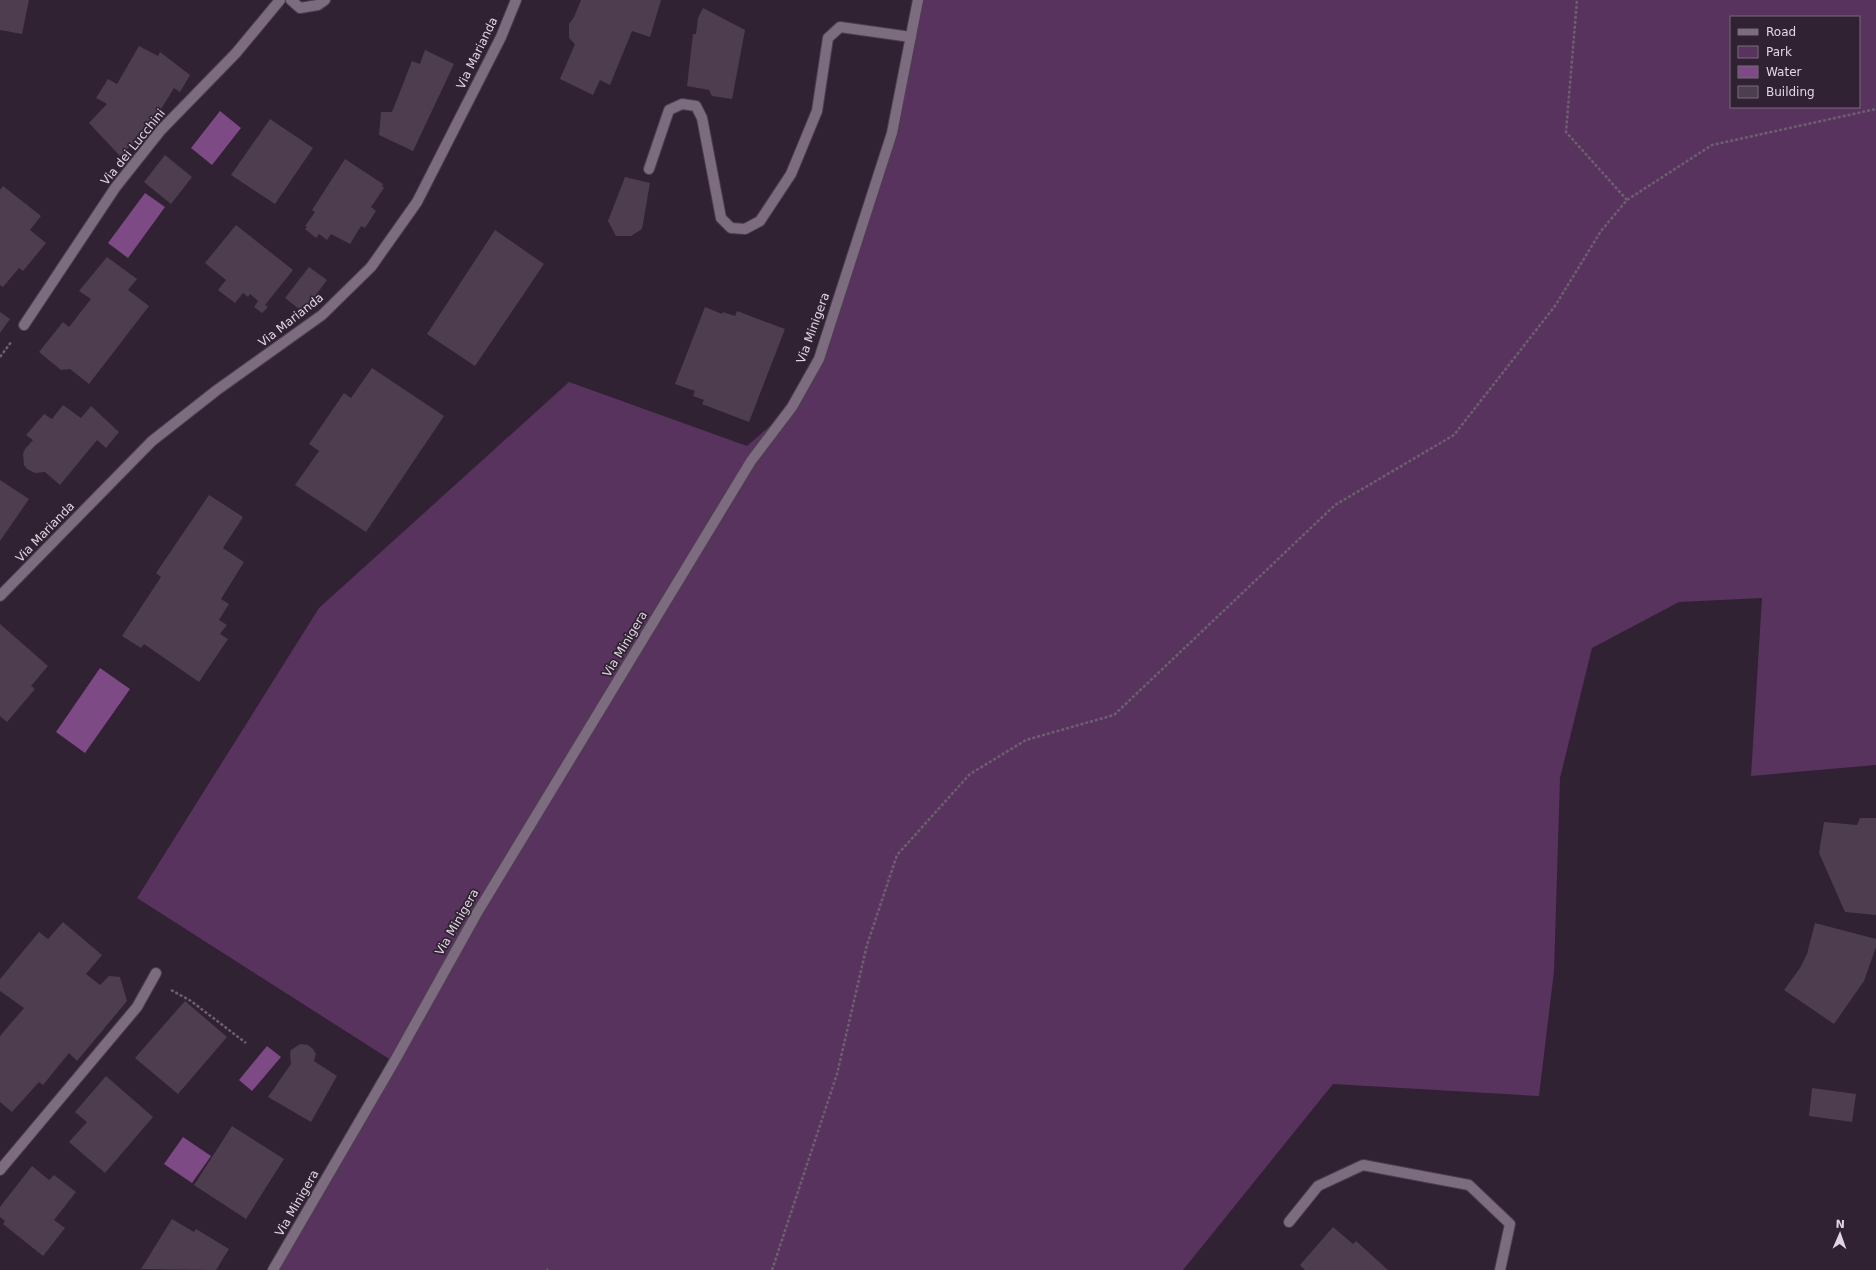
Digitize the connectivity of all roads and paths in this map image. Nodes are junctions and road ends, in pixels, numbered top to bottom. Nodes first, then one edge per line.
1 (280, 0) edge
2 (291, 0) edge
3 (325, 0) edge
4 (516, 0) edge
5 (918, 0) edge
6 (1577, 0) edge
7 (911, 37) junction
8 (1876, 109) edge
9 (649, 169) dead end
10 (1627, 200) junction
11 (24, 324) dead end
12 (0, 596) edge
13 (155, 976) joint
14 (246, 1043) dead end
15 (0, 1170) edge
16 (1289, 1222) dead end
17 (273, 1270) edge
18 (772, 1270) edge
19 (1500, 1270) edge

1 - 11 street, Via dei Lucchini
2 - 3 street
4 - 12 street, Via Marianda
5 - 7 street, Via Minigera
6 - 10 path
7 - 9 street
7 - 17 street, Via Minigera
8 - 10 path
10 - 18 path
13 - 14 path
13 - 15 street
16 - 19 street

